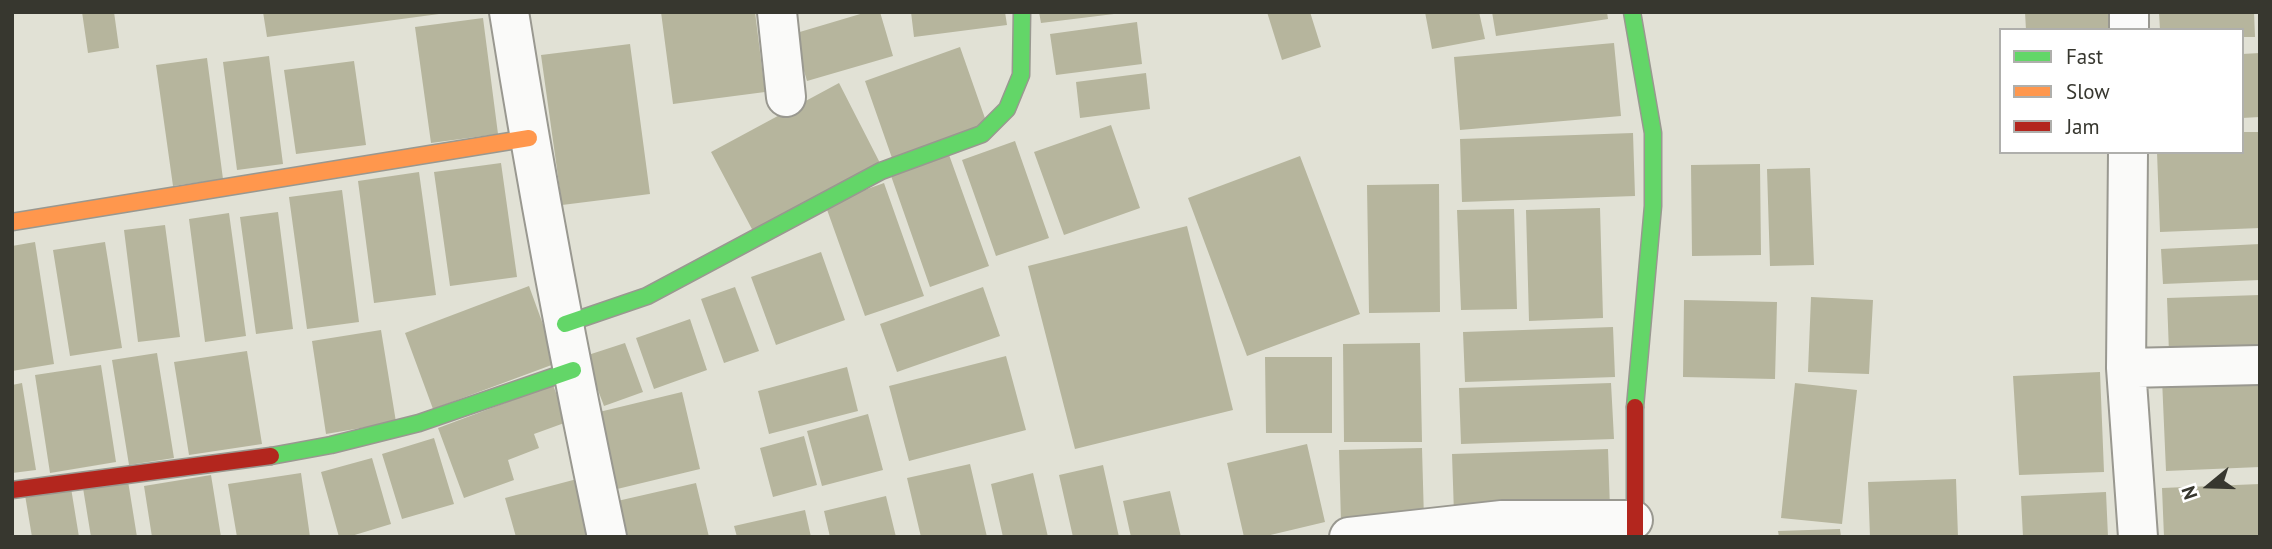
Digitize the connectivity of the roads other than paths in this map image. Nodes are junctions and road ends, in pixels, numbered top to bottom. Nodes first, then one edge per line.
1 (509, 12) edge
2 (777, 12) edge
3 (1022, 12) edge
4 (1632, 12) edge
5 (786, 97) dead end
6 (529, 138) junction
7 (2128, 154) edge
8 (12, 222) edge
9 (565, 324) junction
10 (2260, 365) edge
11 (2126, 369) junction
12 (573, 370) junction
13 (12, 491) edge
14 (1634, 528) edge
15 (607, 537) edge
16 (1349, 537) edge
17 (2137, 537) edge

1 - 6 street
2 - 5 street
3 - 9 street
4 - 14 street
6 - 8 street
6 - 9 street
7 - 11 street
9 - 12 street
10 - 11 street
11 - 17 street
12 - 13 street
12 - 15 street
14 - 16 street

